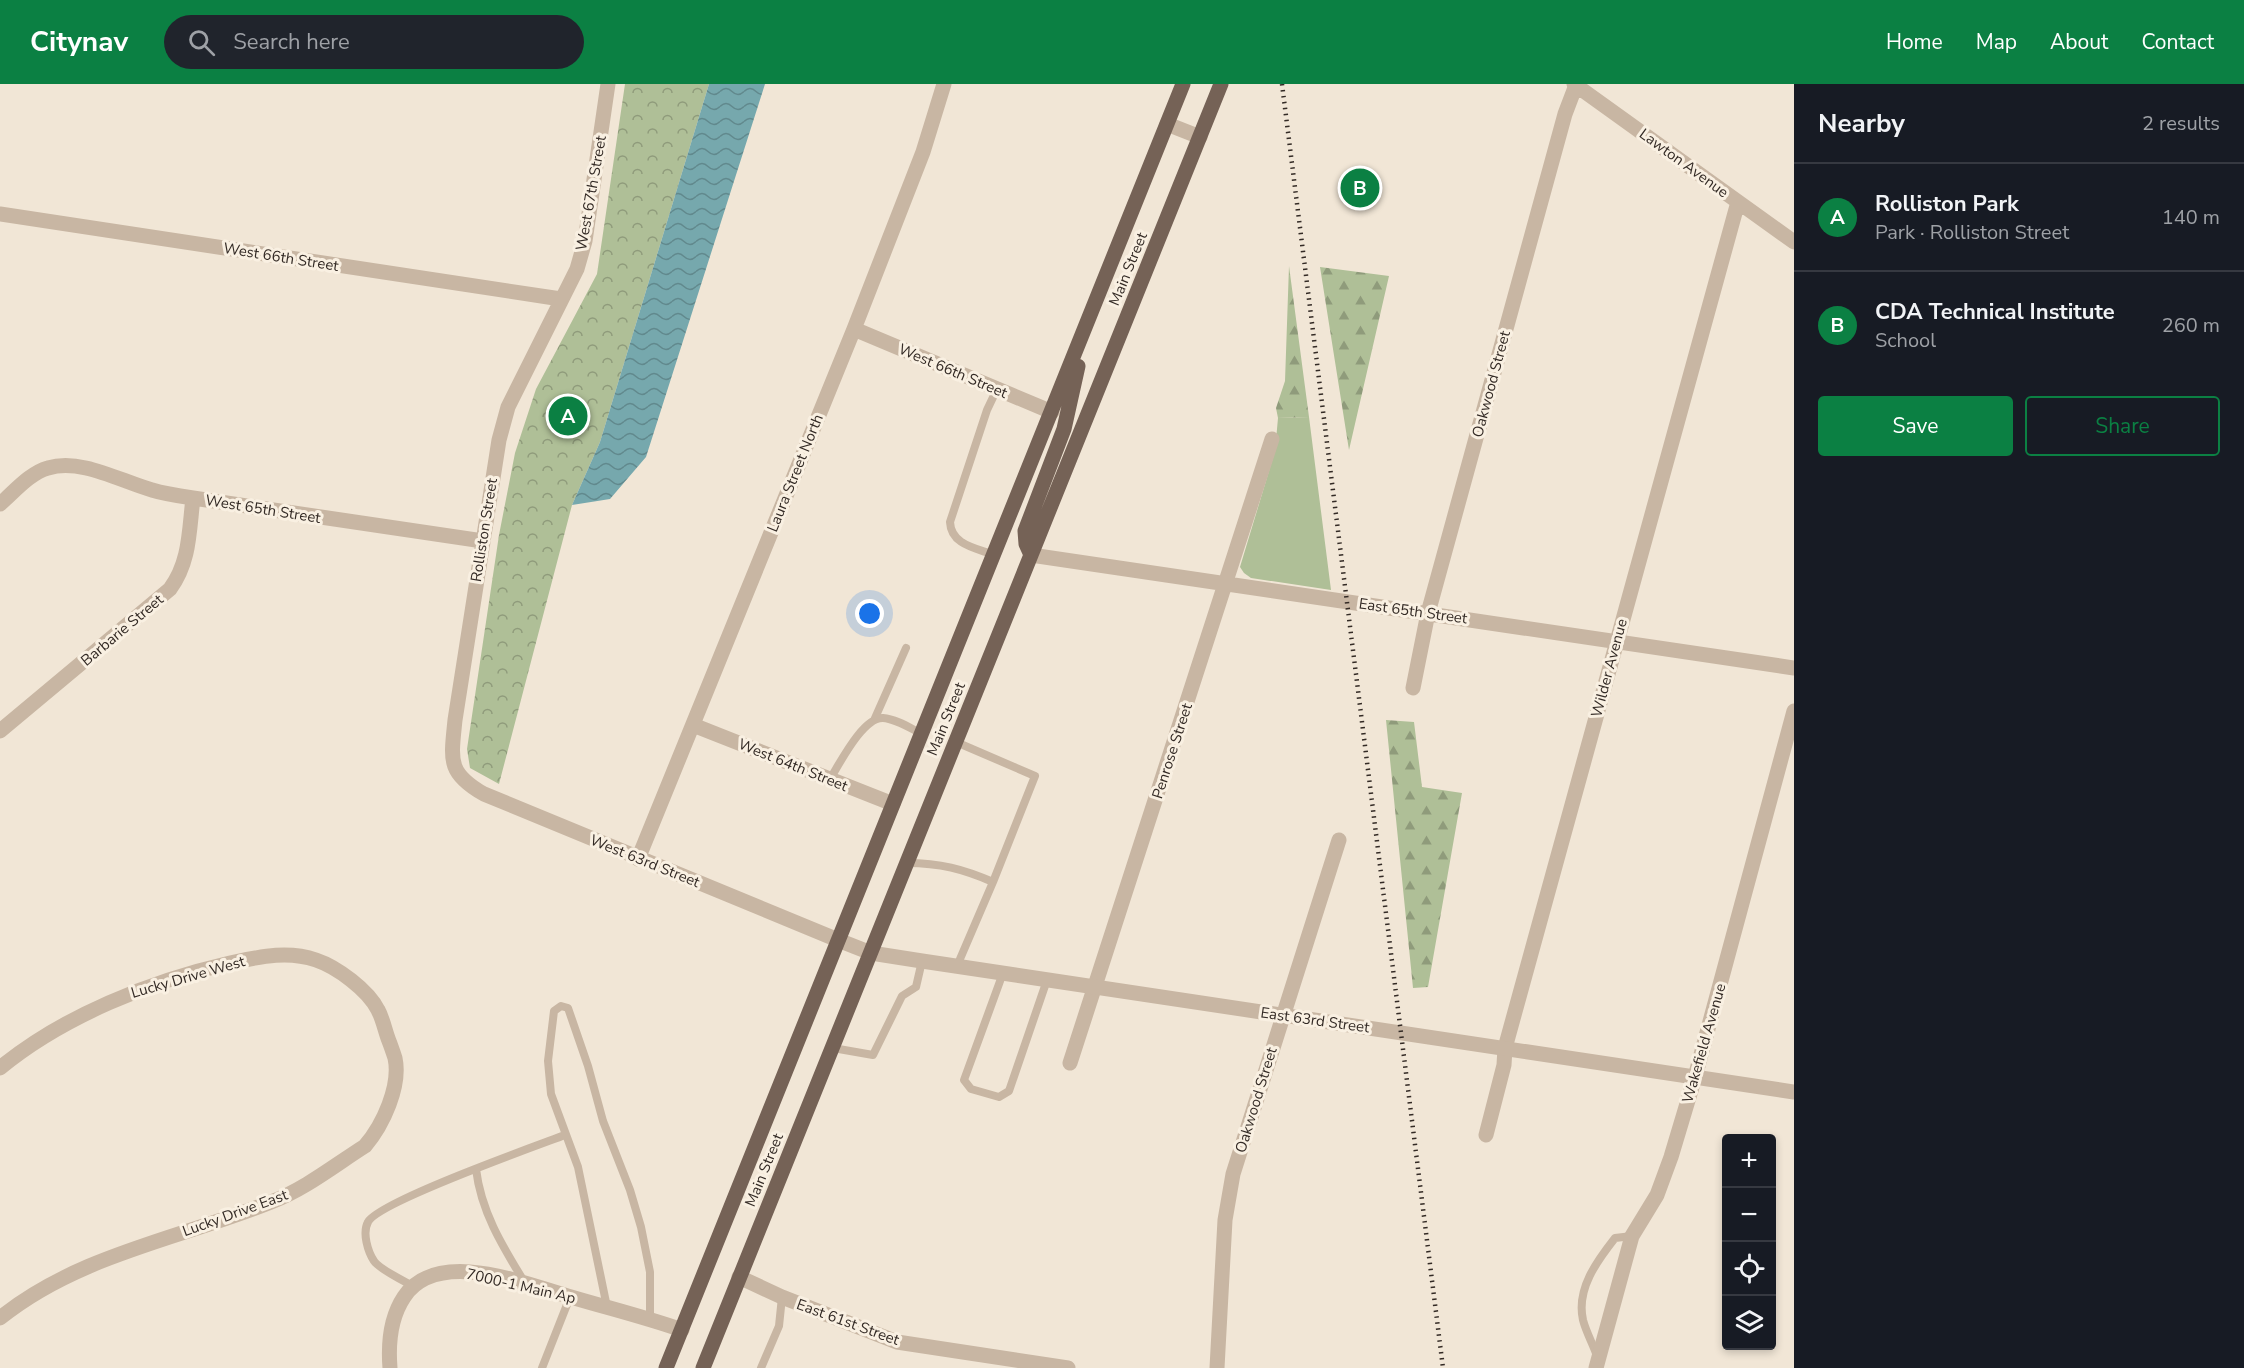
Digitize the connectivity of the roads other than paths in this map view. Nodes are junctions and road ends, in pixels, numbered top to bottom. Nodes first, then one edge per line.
1 (608, 84) edge
2 (944, 84) edge
3 (1184, 84) edge
4 (1221, 84) edge
5 (1577, 84) edge
6 (1167, 124) junction
7 (1200, 137) junction
8 (1738, 202) junction
9 (0, 214) edge
10 (1794, 242) edge
11 (561, 299) junction
12 (1089, 319) junction
13 (854, 329) junction
14 (997, 389) junction
15 (1052, 412) junction
16 (1272, 439) dead end
17 (193, 498) junction
18 (0, 504) edge
19 (483, 541) junction
20 (994, 555) junction
21 (1031, 555) junction
22 (1226, 584) junction
23 (1428, 613) junction
24 (1617, 641) junction
25 (906, 648) dead end
26 (1794, 668) edge
27 (1413, 688) dead end
28 (1794, 711) edge
29 (875, 718) junction
30 (693, 725) junction
31 (0, 731) edge
32 (922, 734) junction
33 (956, 742) junction
34 (457, 774) joint
35 (830, 779) junction
36 (893, 804) junction
37 (1339, 840) dead end
38 (638, 860) junction
39 (908, 863) junction
40 (993, 882) junction
41 (838, 940) junction
42 (871, 953) junction
43 (922, 961) junction
44 (957, 966) junction
45 (1003, 973) junction
46 (1047, 980) junction
47 (353, 981) joint
48 (1096, 987) junction
49 (1282, 1016) junction
50 (833, 1048) junction
51 (1505, 1048) junction
52 (1070, 1063) dead end
53 (0, 1068) edge
54 (1695, 1077) junction
55 (1794, 1092) edge
56 (565, 1135) junction
57 (1486, 1135) dead end
58 (476, 1169) junction
59 (1632, 1236) junction
60 (740, 1277) junction
61 (525, 1284) junction
62 (413, 1286) junction
63 (570, 1297) junction
64 (782, 1297) junction
65 (607, 1307) junction
66 (0, 1318) edge
67 (650, 1320) junction
68 (682, 1330) junction
69 (1597, 1363) edge
70 (390, 1368) edge
71 (542, 1368) edge
72 (666, 1368) edge
73 (703, 1368) edge
74 (761, 1368) edge
75 (1068, 1368) edge
76 (1217, 1368) edge

1 - 11 street, West 67th Street
2 - 13 street, Laura Street North
3 - 6 main road, Main Street
4 - 7 main road, Main Street
5 - 8 street, Lawton Avenue
5 - 23 street, Oakwood Street
6 - 7 street
6 - 12 main road, Main Street
7 - 21 main road, Main Street
8 - 10 street, Lawton Avenue
8 - 24 street, Wilder Avenue
9 - 11 street, West 66th Street
11 - 19 street, Rolliston Street
12 - 15 main road, Main Street
12 - 21 main road
13 - 14 street, West 66th Street
13 - 30 street, Laura Street North
14 - 15 street, West 66th Street
14 - 20 lane
15 - 20 main road, Main Street
16 - 22 street, Penrose Street
17 - 18 street, West 65th Street
17 - 19 street, West 65th Street
17 - 31 street, Barbarie Street
19 - 34 street, Rolliston Street
20 - 32 main road, Main Street
21 - 22 street, East 65th Street
21 - 33 main road, Main Street
22 - 23 street, East 65th Street
22 - 48 street, Penrose Street
23 - 24 street, East 65th Street
23 - 27 street, Oakwood Street
24 - 26 street, East 65th Street
24 - 51 street, Wilder Avenue
25 - 29 lane
28 - 54 street, Wakefield Avenue
29 - 32 lane
29 - 35 lane
30 - 35 street, West 64th Street
30 - 38 street, Laura Street North
32 - 36 main road, Main Street
33 - 39 main road, Main Street
33 - 40 lane
34 - 38 street, West 63rd Street
35 - 36 street, West 64th Street
36 - 41 main road, Main Street
37 - 49 street, Oakwood Street
38 - 41 street, West 63rd Street
39 - 40 lane
39 - 42 main road, Main Street
40 - 44 lane
41 - 42 street, East 63rd Street
41 - 68 main road, Main Street
42 - 43 street, East 63rd Street
42 - 50 main road, Main Street
43 - 44 street, East 63rd Street
43 - 50 lane
44 - 45 street, East 63rd Street
45 - 46 street, East 63rd Street
45 - 46 lane
46 - 48 street, East 63rd Street
47 - 53 street, Lucky Drive West
47 - 66 street, Lucky Drive East
48 - 49 street, East 63rd Street
48 - 52 street, Penrose Street
49 - 51 street, East 63rd Street
49 - 76 street, Oakwood Street
50 - 60 main road, Main Street
51 - 54 street, East 63rd Street
51 - 57 street, Wilder Avenue
54 - 55 street, East 63rd Street
54 - 59 street, Wakefield Avenue
56 - 58 lane
56 - 65 lane
56 - 67 lane
58 - 61 lane
58 - 62 lane
59 - 69 street, Wakefield Avenue
59 - 69 lane
60 - 64 street, East 61st Street
60 - 73 main road, Main Street
61 - 62 street, 7000-1 Main Ap
61 - 63 street, 7000-1 Main Ap
62 - 70 street, 7000-1 Main Ap
63 - 65 street, 7000-1 Main Ap
63 - 71 lane
64 - 74 lane
64 - 75 street, East 61st Street
65 - 67 street, 7000-1 Main Ap
67 - 68 street, 7000-1 Main Ap
68 - 72 main road, Main Street

